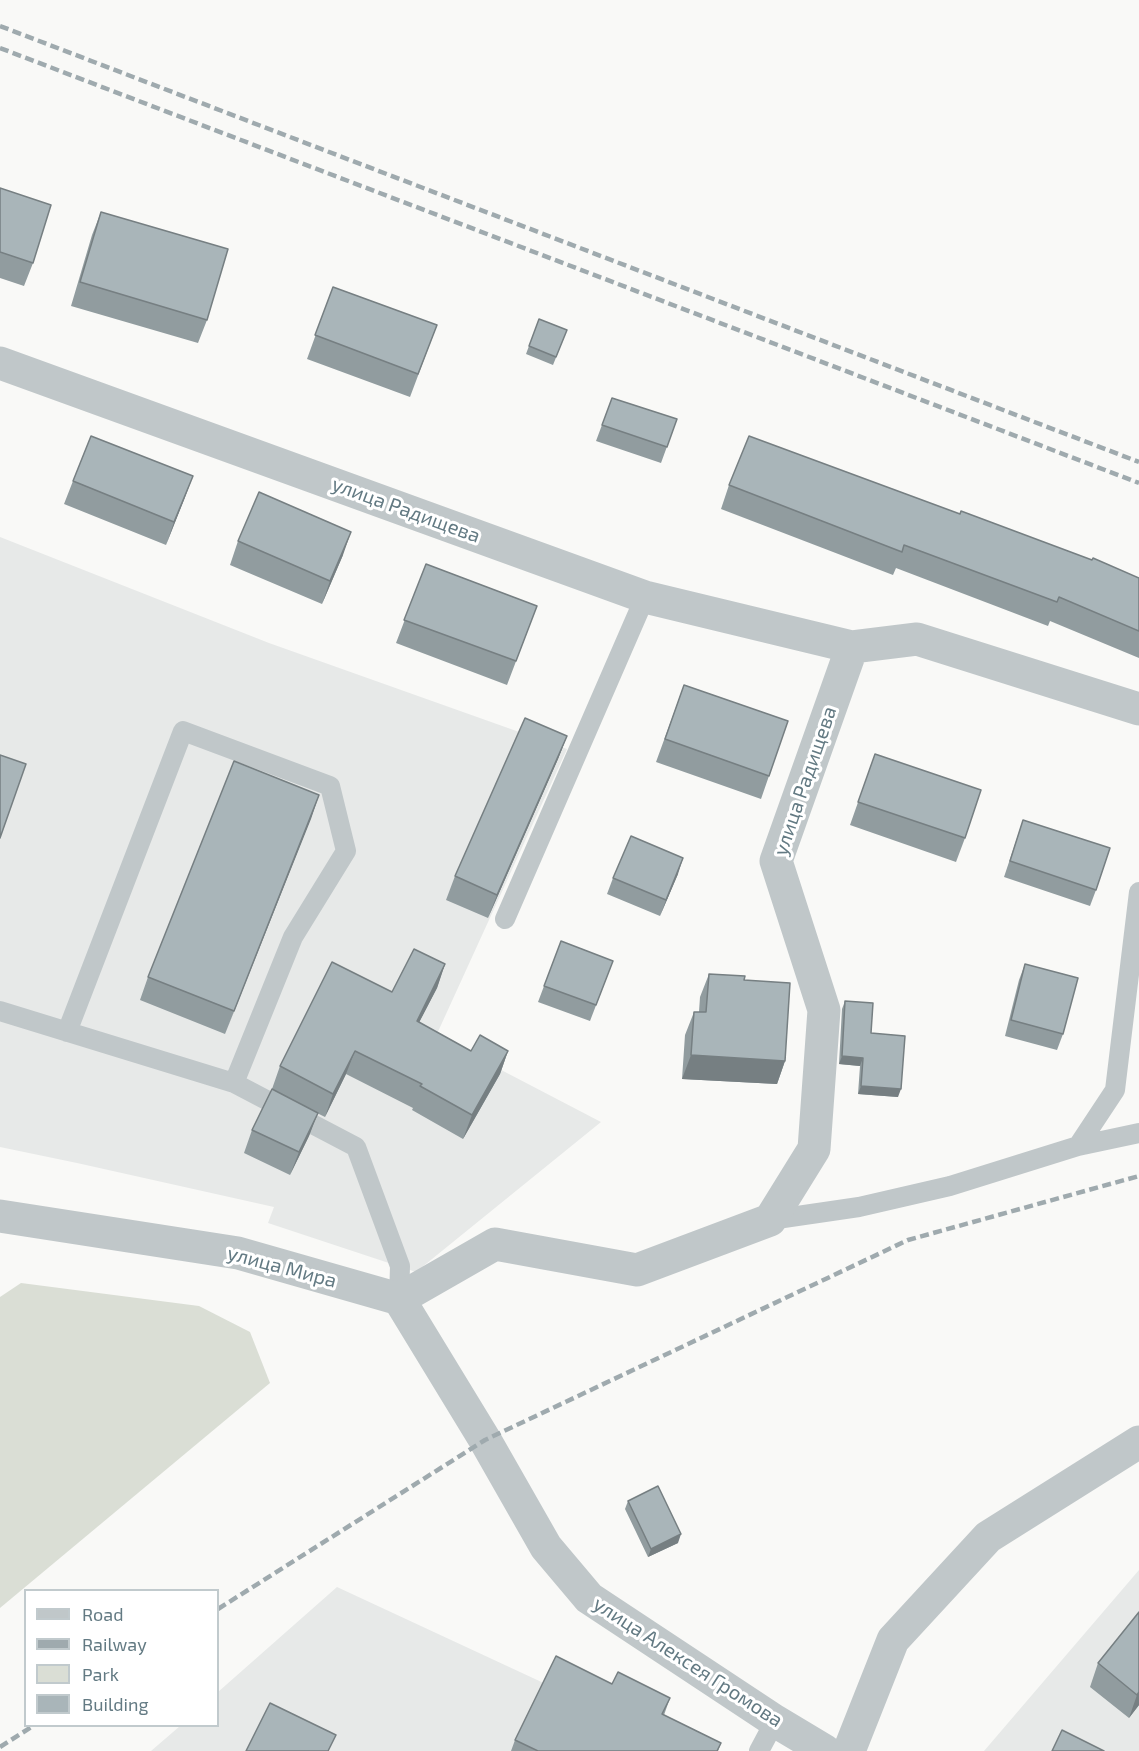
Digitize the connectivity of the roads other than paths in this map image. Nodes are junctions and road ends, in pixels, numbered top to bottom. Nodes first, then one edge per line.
1 (0, 363) edge
2 (645, 597) junction
3 (852, 647) junction
4 (1139, 709) edge
5 (1139, 892) edge
6 (505, 919) dead end
7 (0, 1011) edge
8 (67, 1032) junction
9 (234, 1083) junction
10 (1139, 1133) edge
11 (1078, 1146) junction
12 (0, 1216) edge
13 (770, 1220) junction
14 (399, 1299) junction
15 (1139, 1442) edge
16 (775, 1721) junction
17 (759, 1751) edge
18 (825, 1751) edge
19 (849, 1751) edge

1 - 2 street, улица Радищева
2 - 3 street, улица Радищева
2 - 6 lane
3 - 4 street, улица Радищева
3 - 13 street, улица Радищева
5 - 11 lane
7 - 8 lane
8 - 9 lane
8 - 9 lane
9 - 14 lane
10 - 11 lane
11 - 13 lane
12 - 14 street, улица Мира
13 - 14 street
14 - 16 street, улица Алексея Громова
15 - 19 street
16 - 17 lane
16 - 18 street, улица Алексея Громова

